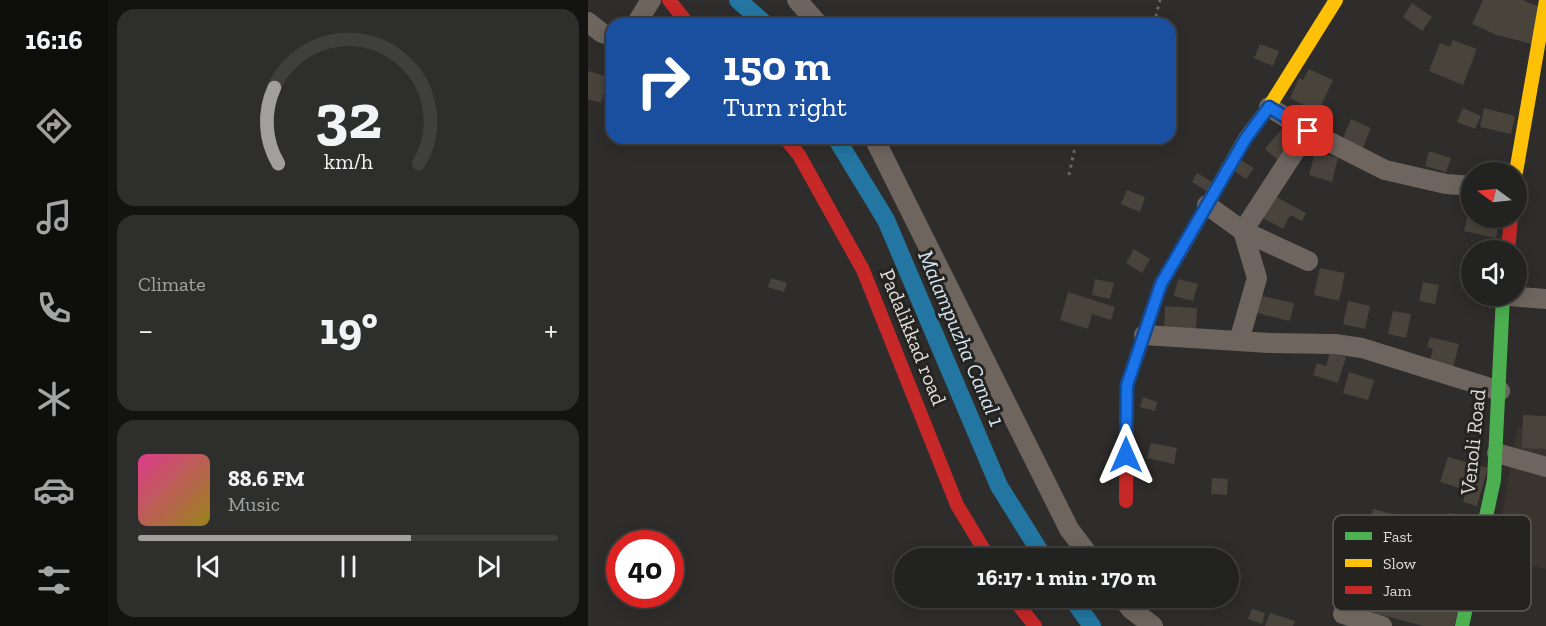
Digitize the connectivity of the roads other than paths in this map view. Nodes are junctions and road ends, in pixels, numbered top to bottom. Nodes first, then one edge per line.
1 (651, 0) edge
2 (669, 0) edge
3 (796, 0) edge
4 (1336, 0) edge
5 (1546, 0) edge
6 (640, 18) edge
7 (683, 18) edge
8 (812, 18) edge
9 (588, 22) edge
10 (606, 34) edge
11 (1269, 107) junction
12 (1308, 131) junction
13 (790, 144) edge
14 (877, 144) edge
15 (1518, 162) edge
16 (1461, 185) edge
17 (1207, 205) junction
18 (1243, 231) junction
19 (1308, 261) dead end
20 (1527, 297) edge
21 (1546, 298) edge
22 (1503, 306) edge
23 (1144, 335) junction
24 (1239, 341) junction
25 (1500, 391) junction
26 (1497, 453) junction
27 (1546, 467) edge
28 (1126, 501) dead end
29 (1486, 515) edge
30 (983, 548) edge
31 (1083, 548) edge
32 (1021, 608) edge
33 (1130, 608) edge
34 (1465, 611) edge
35 (1344, 614) dead end
36 (1035, 626) edge
37 (1153, 626) edge
38 (1382, 626) edge
39 (1462, 626) edge

1 - 6 street
2 - 7 street
3 - 8 street
4 - 11 street
5 - 15 street
9 - 10 street
11 - 12 street
11 - 17 street
12 - 16 street
12 - 18 street
13 - 30 street, Padalikkad road
14 - 31 street
17 - 18 street
17 - 23 street
18 - 19 street
18 - 24 street
20 - 21 street
22 - 25 street, Venoli Road
23 - 24 street
23 - 28 street
24 - 25 street
25 - 26 street, Venoli Road
26 - 27 street
26 - 29 street, Venoli Road
32 - 36 street
33 - 37 street
34 - 39 street, Venoli Road
35 - 38 street

